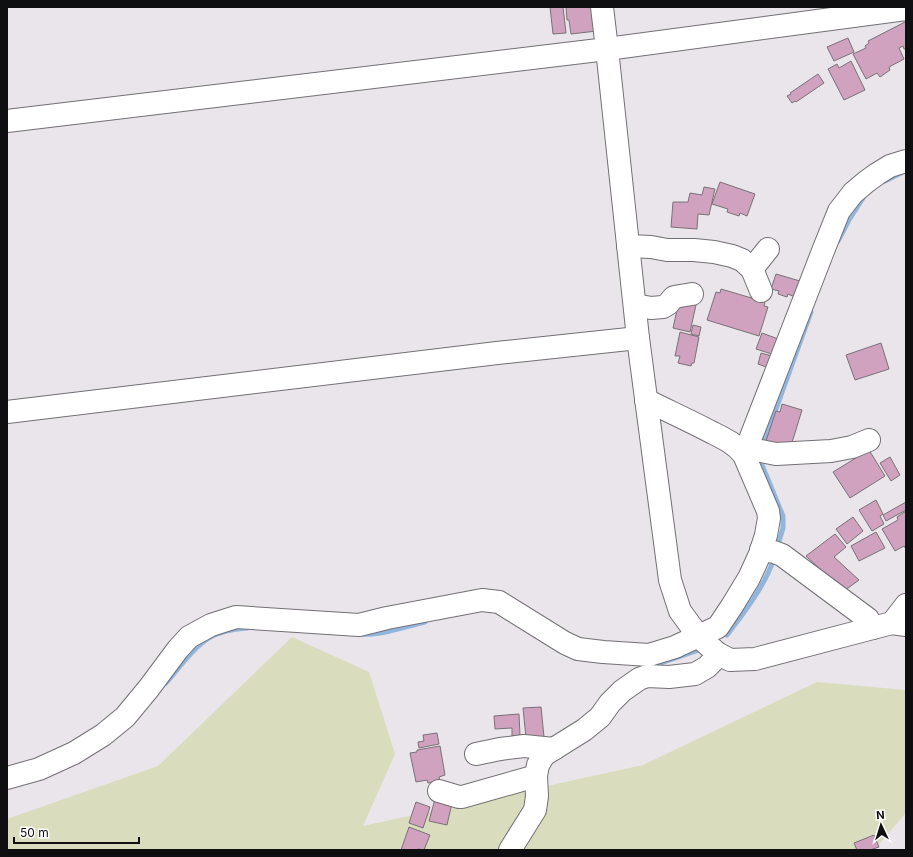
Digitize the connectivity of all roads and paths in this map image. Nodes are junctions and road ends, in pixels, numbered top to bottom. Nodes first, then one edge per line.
1 (602, 7) edge
2 (906, 9) edge
3 (607, 49) junction
4 (7, 121) edge
5 (906, 161) edge
6 (628, 246) junction
7 (768, 249) dead end
8 (752, 269) junction
9 (761, 291) dead end
10 (692, 294) dead end
11 (635, 305) junction
12 (638, 338) junction
13 (646, 400) junction
14 (7, 412) edge
15 (869, 440) dead end
16 (754, 452) junction
17 (773, 552) junction
18 (906, 605) edge
19 (890, 625) edge
20 (698, 637) junction
21 (717, 652) junction
22 (554, 748) junction
23 (476, 754) dead end
24 (536, 776) junction
25 (7, 778) edge
26 (439, 791) dead end
27 (510, 850) edge

1 - 3 street
2 - 3 street
3 - 4 street
3 - 6 street
5 - 16 street
6 - 8 street
6 - 11 street
7 - 8 street
8 - 9 street
10 - 11 street
11 - 12 street
12 - 13 street
12 - 14 street
13 - 16 street
13 - 20 street
15 - 16 street
16 - 17 street
17 - 19 street
17 - 20 street
18 - 19 street
19 - 21 street
20 - 21 street
20 - 25 street
21 - 22 street
22 - 23 street
22 - 24 street
24 - 26 street
24 - 27 street

